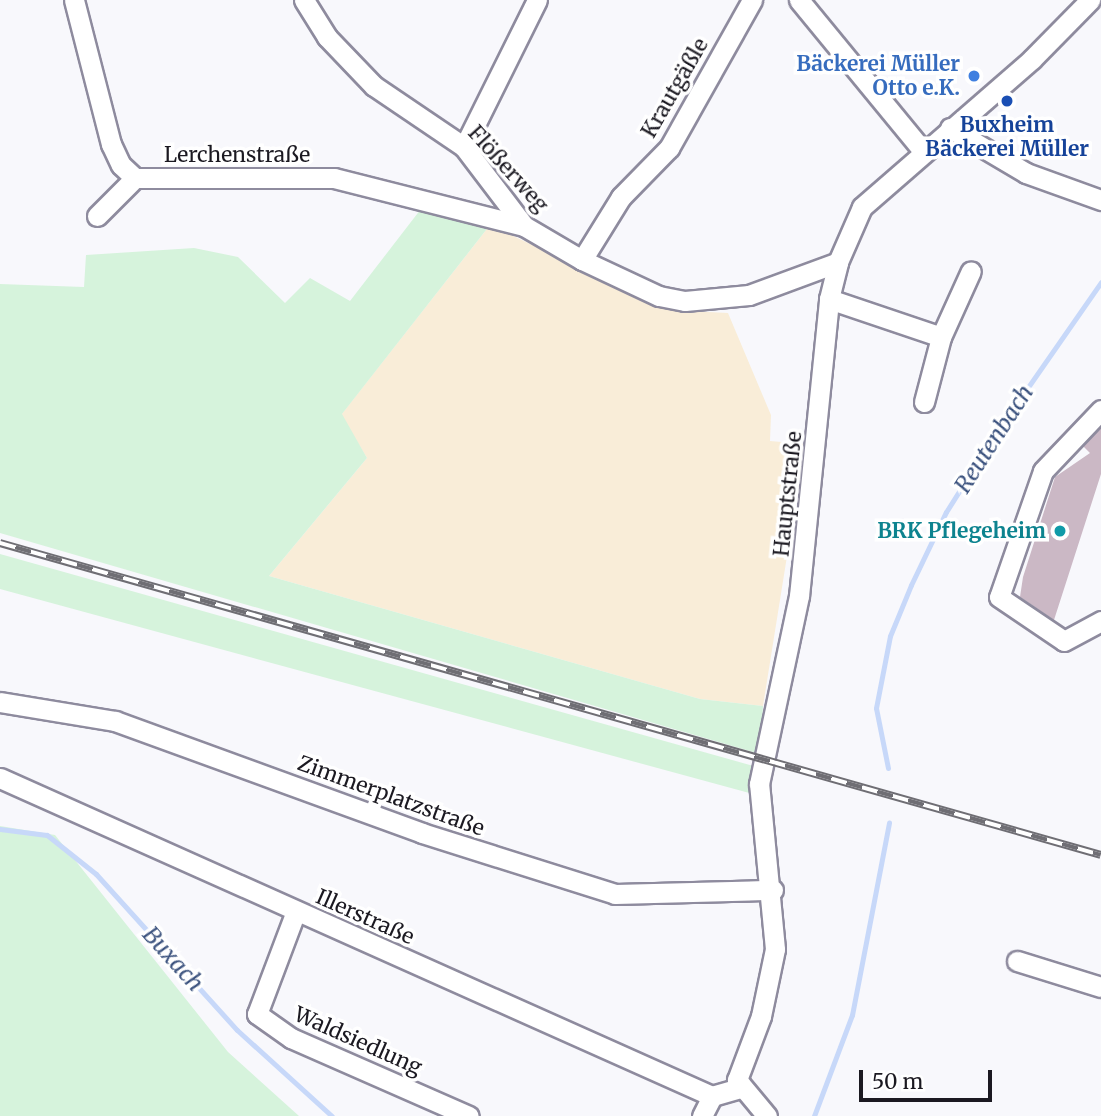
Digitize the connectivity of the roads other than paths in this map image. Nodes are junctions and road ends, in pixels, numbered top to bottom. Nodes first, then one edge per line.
1 (74, 0) edge
2 (304, 0) edge
3 (537, 0) edge
4 (751, 0) edge
5 (799, 0) edge
6 (1090, 0) edge
7 (950, 128) junction
8 (464, 147) junction
9 (922, 150) junction
10 (135, 178) junction
11 (1101, 200) edge
12 (97, 216) dead end
13 (524, 226) junction
14 (582, 260) junction
15 (838, 262) junction
16 (971, 271) dead end
17 (830, 299) junction
18 (941, 337) junction
19 (924, 402) dead end
20 (1101, 410) edge
21 (1101, 621) edge
22 (0, 702) edge
23 (0, 778) edge
24 (773, 890) junction
25 (296, 911) junction
26 (1017, 961) dead end
27 (1101, 987) edge
28 (740, 1088) junction
29 (712, 1096) junction
30 (469, 1116) edge
31 (702, 1116) edge
32 (767, 1116) edge

1 - 10 street, Lerchenstraße
2 - 8 street, Flößerweg
3 - 8 street
4 - 14 street, Krautgäßle
5 - 9 street
6 - 7 street, Hauptstraße
7 - 9 street, Hauptstraße
7 - 11 street
8 - 13 street, Flößerweg
9 - 15 street, Hauptstraße
10 - 12 street
10 - 13 street, Lerchenstraße
13 - 14 street, Flößerweg
14 - 15 street, Flößerweg
15 - 17 street, Hauptstraße
16 - 18 street
17 - 18 street
17 - 24 street, Hauptstraße
18 - 19 street
20 - 21 street
22 - 24 street, Zimmerplatzstraße
23 - 25 street, Illerstraße
24 - 28 street, Hauptstraße
25 - 29 street, Illerstraße
25 - 30 street, Waldsiedlung
26 - 27 street
28 - 29 street
28 - 32 street
29 - 31 street

